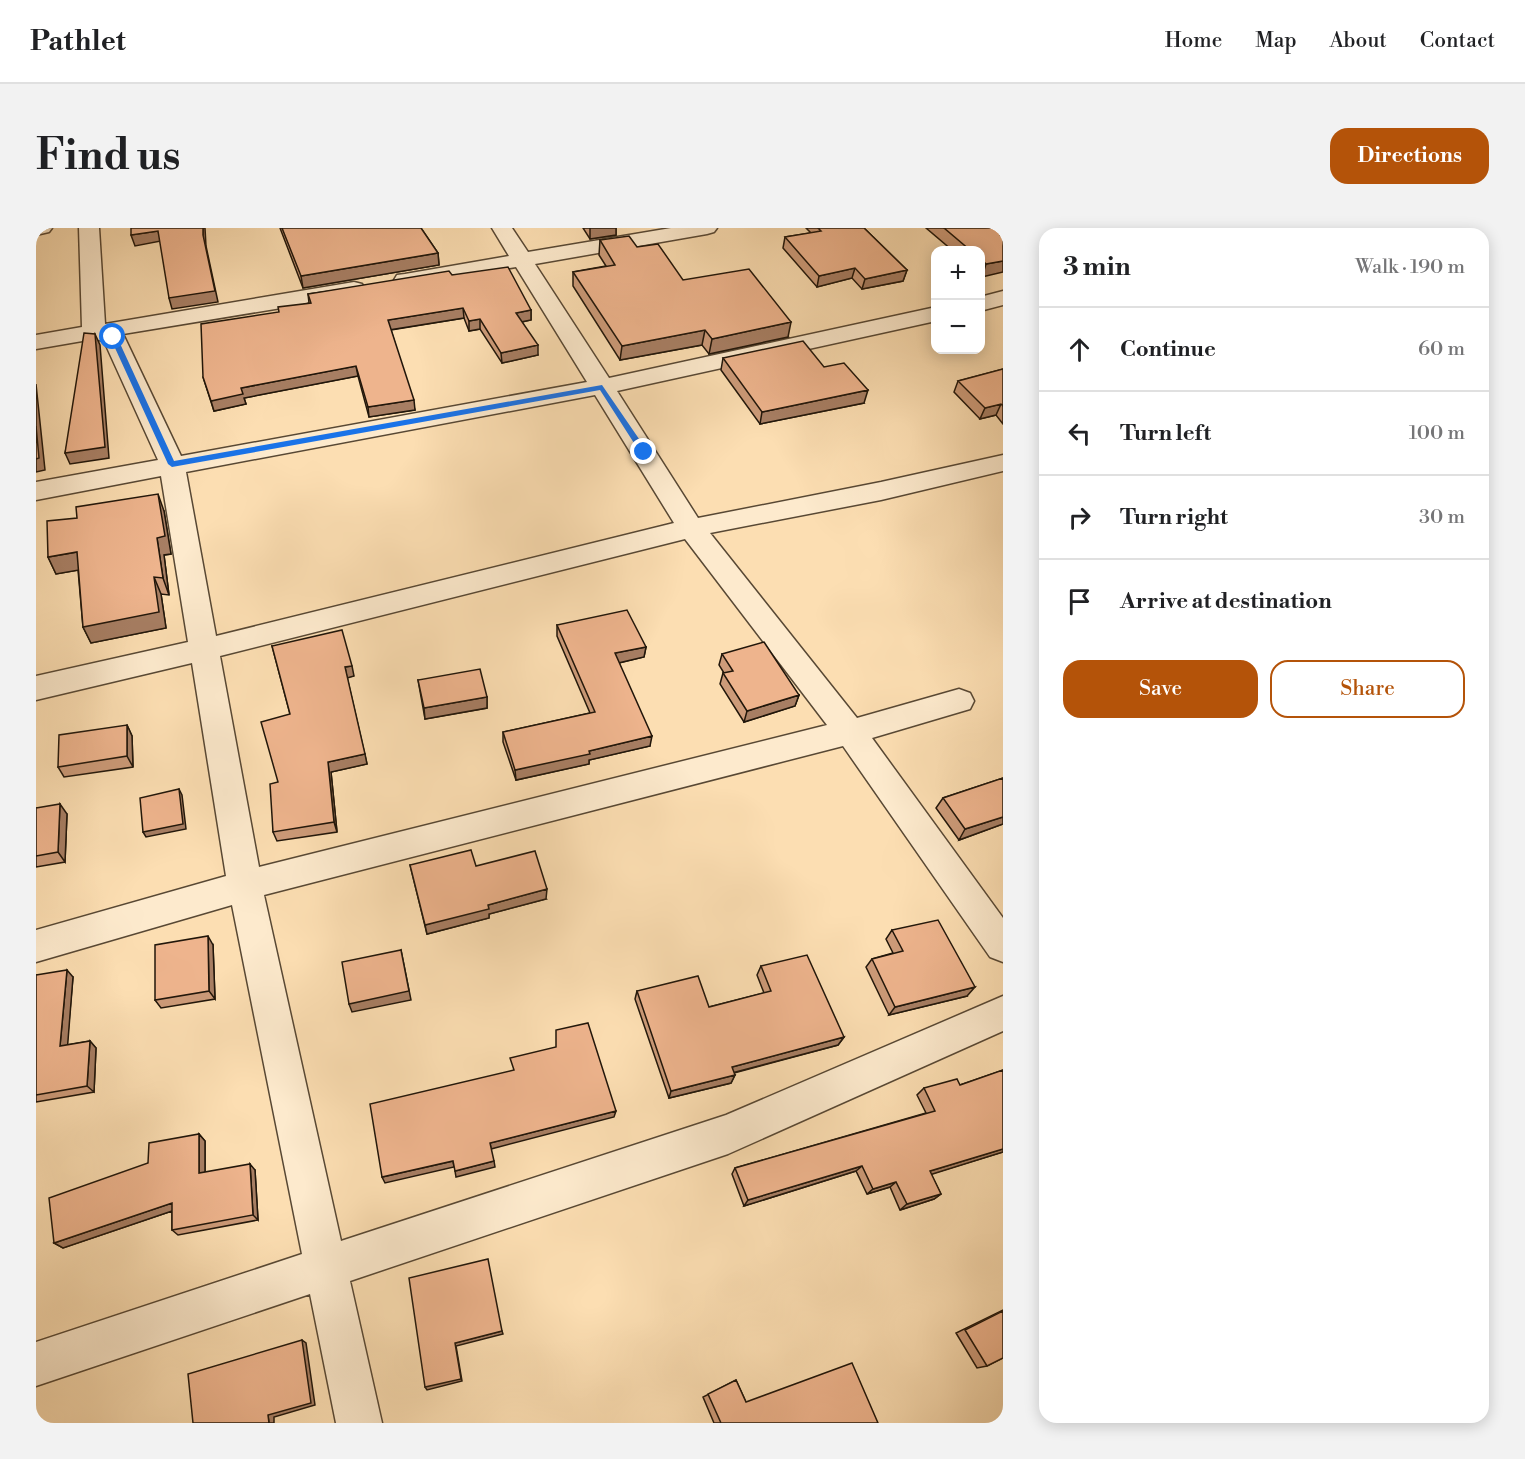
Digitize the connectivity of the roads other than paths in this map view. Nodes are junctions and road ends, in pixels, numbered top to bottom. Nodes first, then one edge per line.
1 (42, 228) edge
2 (89, 228) edge
3 (502, 228) edge
4 (707, 228) edge
5 (36, 229) edge
6 (523, 259) junction
7 (1003, 298) edge
8 (985, 303) edge
9 (931, 315) edge
10 (94, 332) junction
11 (36, 342) edge
12 (602, 387) junction
13 (172, 464) junction
14 (1003, 464) edge
15 (36, 491) edge
16 (691, 528) junction
17 (206, 649) junction
18 (36, 688) edge
19 (959, 701) dead end
20 (850, 732) junction
21 (245, 886) junction
22 (36, 946) edge
23 (1003, 946) edge
24 (1003, 1013) edge
25 (326, 1269) junction
26 (36, 1364) edge
27 (358, 1423) edge

1 - 5 street
2 - 10 street
3 - 6 street
4 - 6 street
6 - 10 street
6 - 12 street
7 - 8 street
9 - 12 street
10 - 11 street
10 - 13 street
12 - 13 street
12 - 16 street
13 - 15 street
13 - 17 street
14 - 16 street
16 - 17 street
16 - 20 street
17 - 18 street
17 - 21 street
19 - 20 street
20 - 21 street
20 - 23 street
21 - 22 street
21 - 25 street
24 - 25 street
25 - 26 street
25 - 27 street

